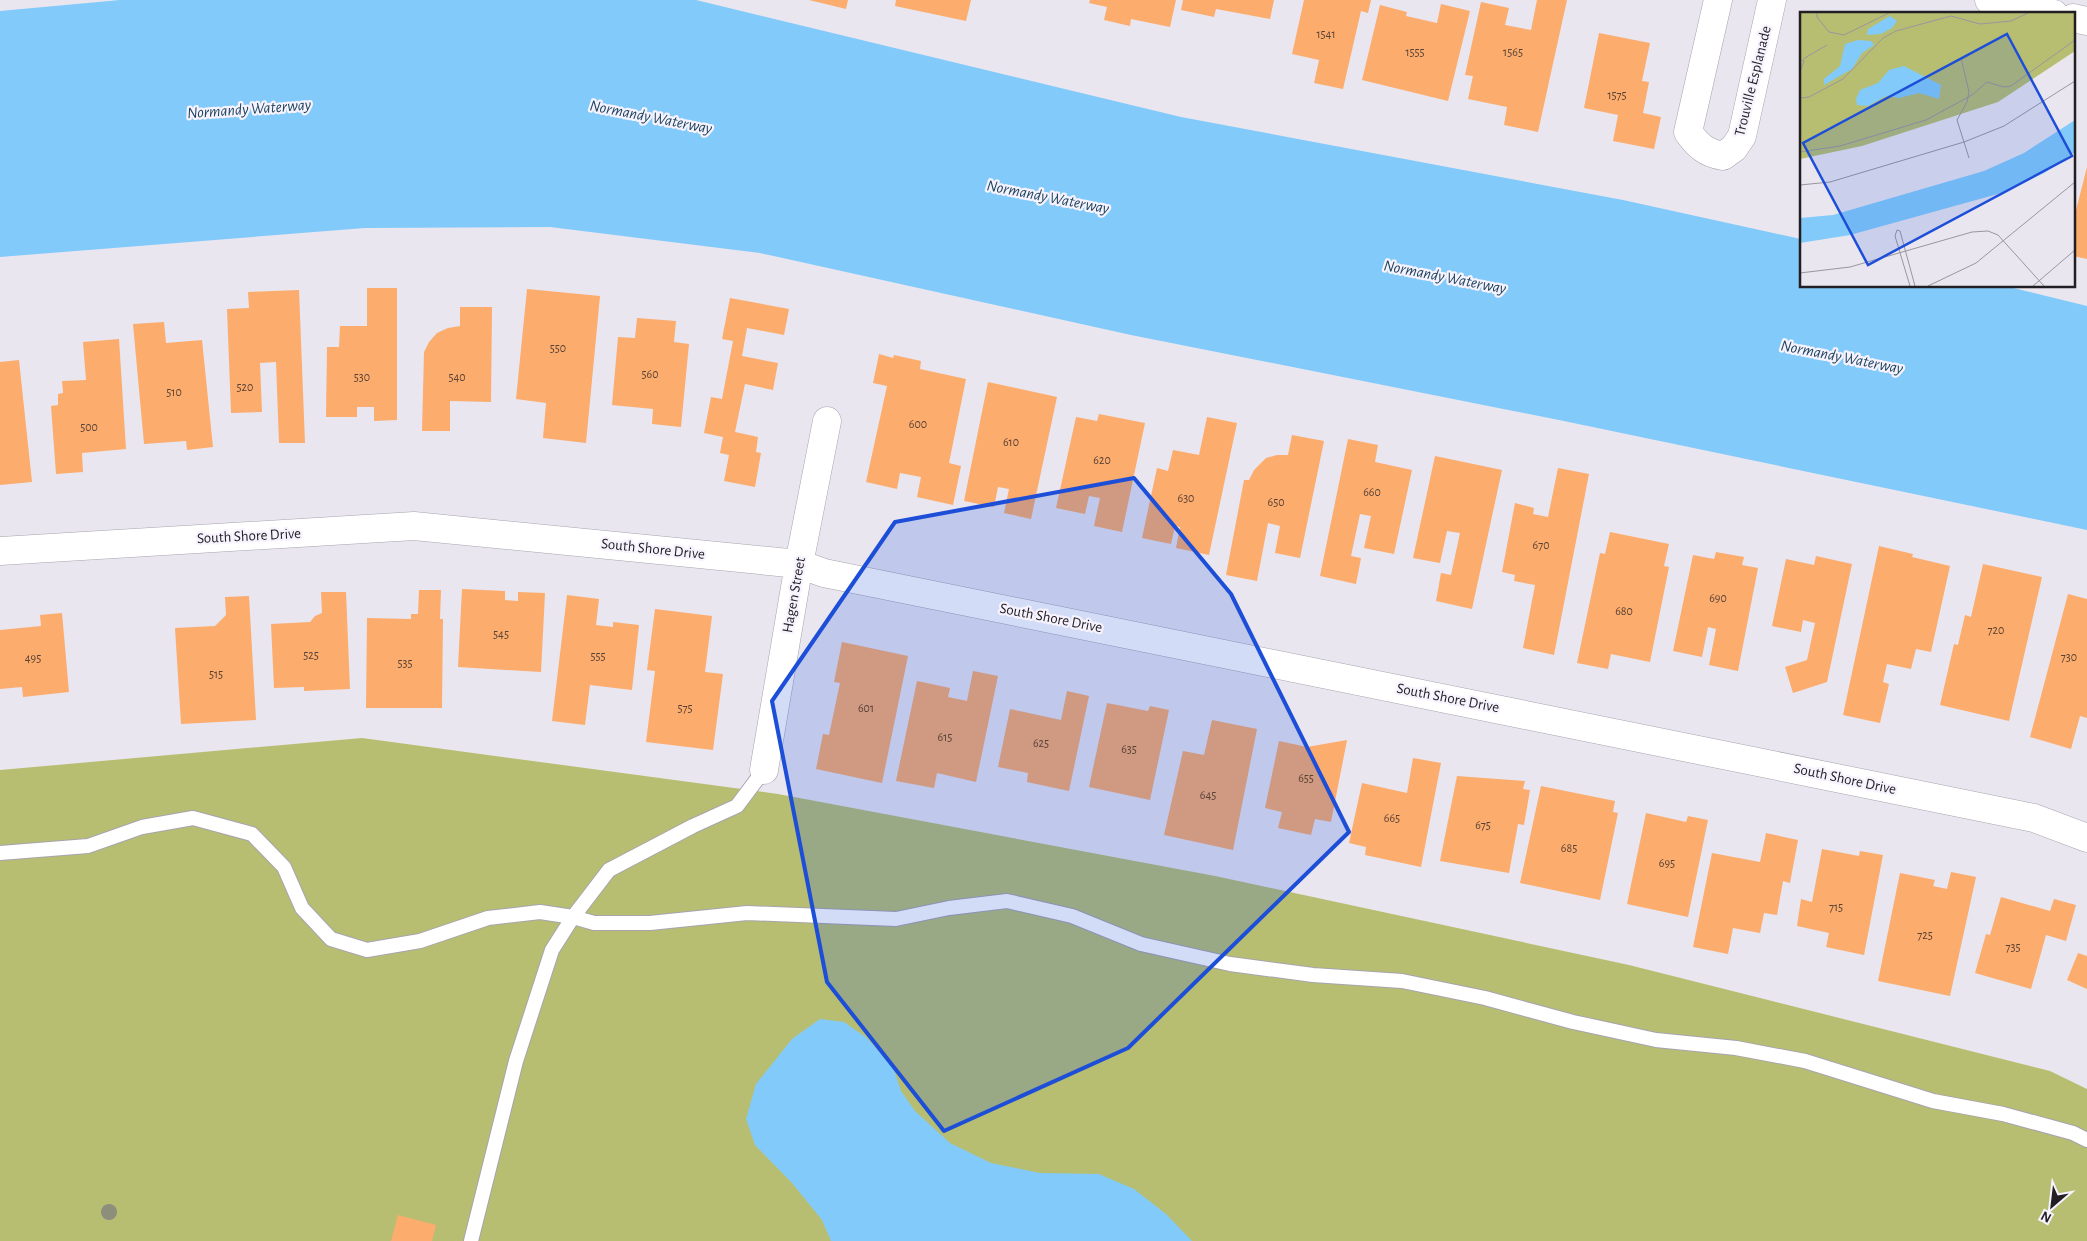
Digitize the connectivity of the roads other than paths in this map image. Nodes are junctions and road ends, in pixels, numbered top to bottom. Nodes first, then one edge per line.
1 (1718, 0) edge
2 (1772, 0) edge
3 (1989, 0) edge
4 (2045, 12) edge
5 (2074, 18) edge
6 (2087, 21) edge
7 (827, 421) dead end
8 (0, 551) edge
9 (799, 564) junction
10 (764, 770) joint
11 (2087, 838) edge
12 (0, 853) edge
13 (573, 917) junction
14 (2087, 1140) edge
15 (471, 1241) edge

1 - 2 street, Trouville Esplanade
3 - 4 street
5 - 6 street
7 - 9 street, Hagen Street
8 - 9 street, South Shore Drive
9 - 10 street, Hagen Street
9 - 11 street, South Shore Drive
10 - 13 lane
12 - 13 lane
13 - 14 lane
13 - 15 lane

